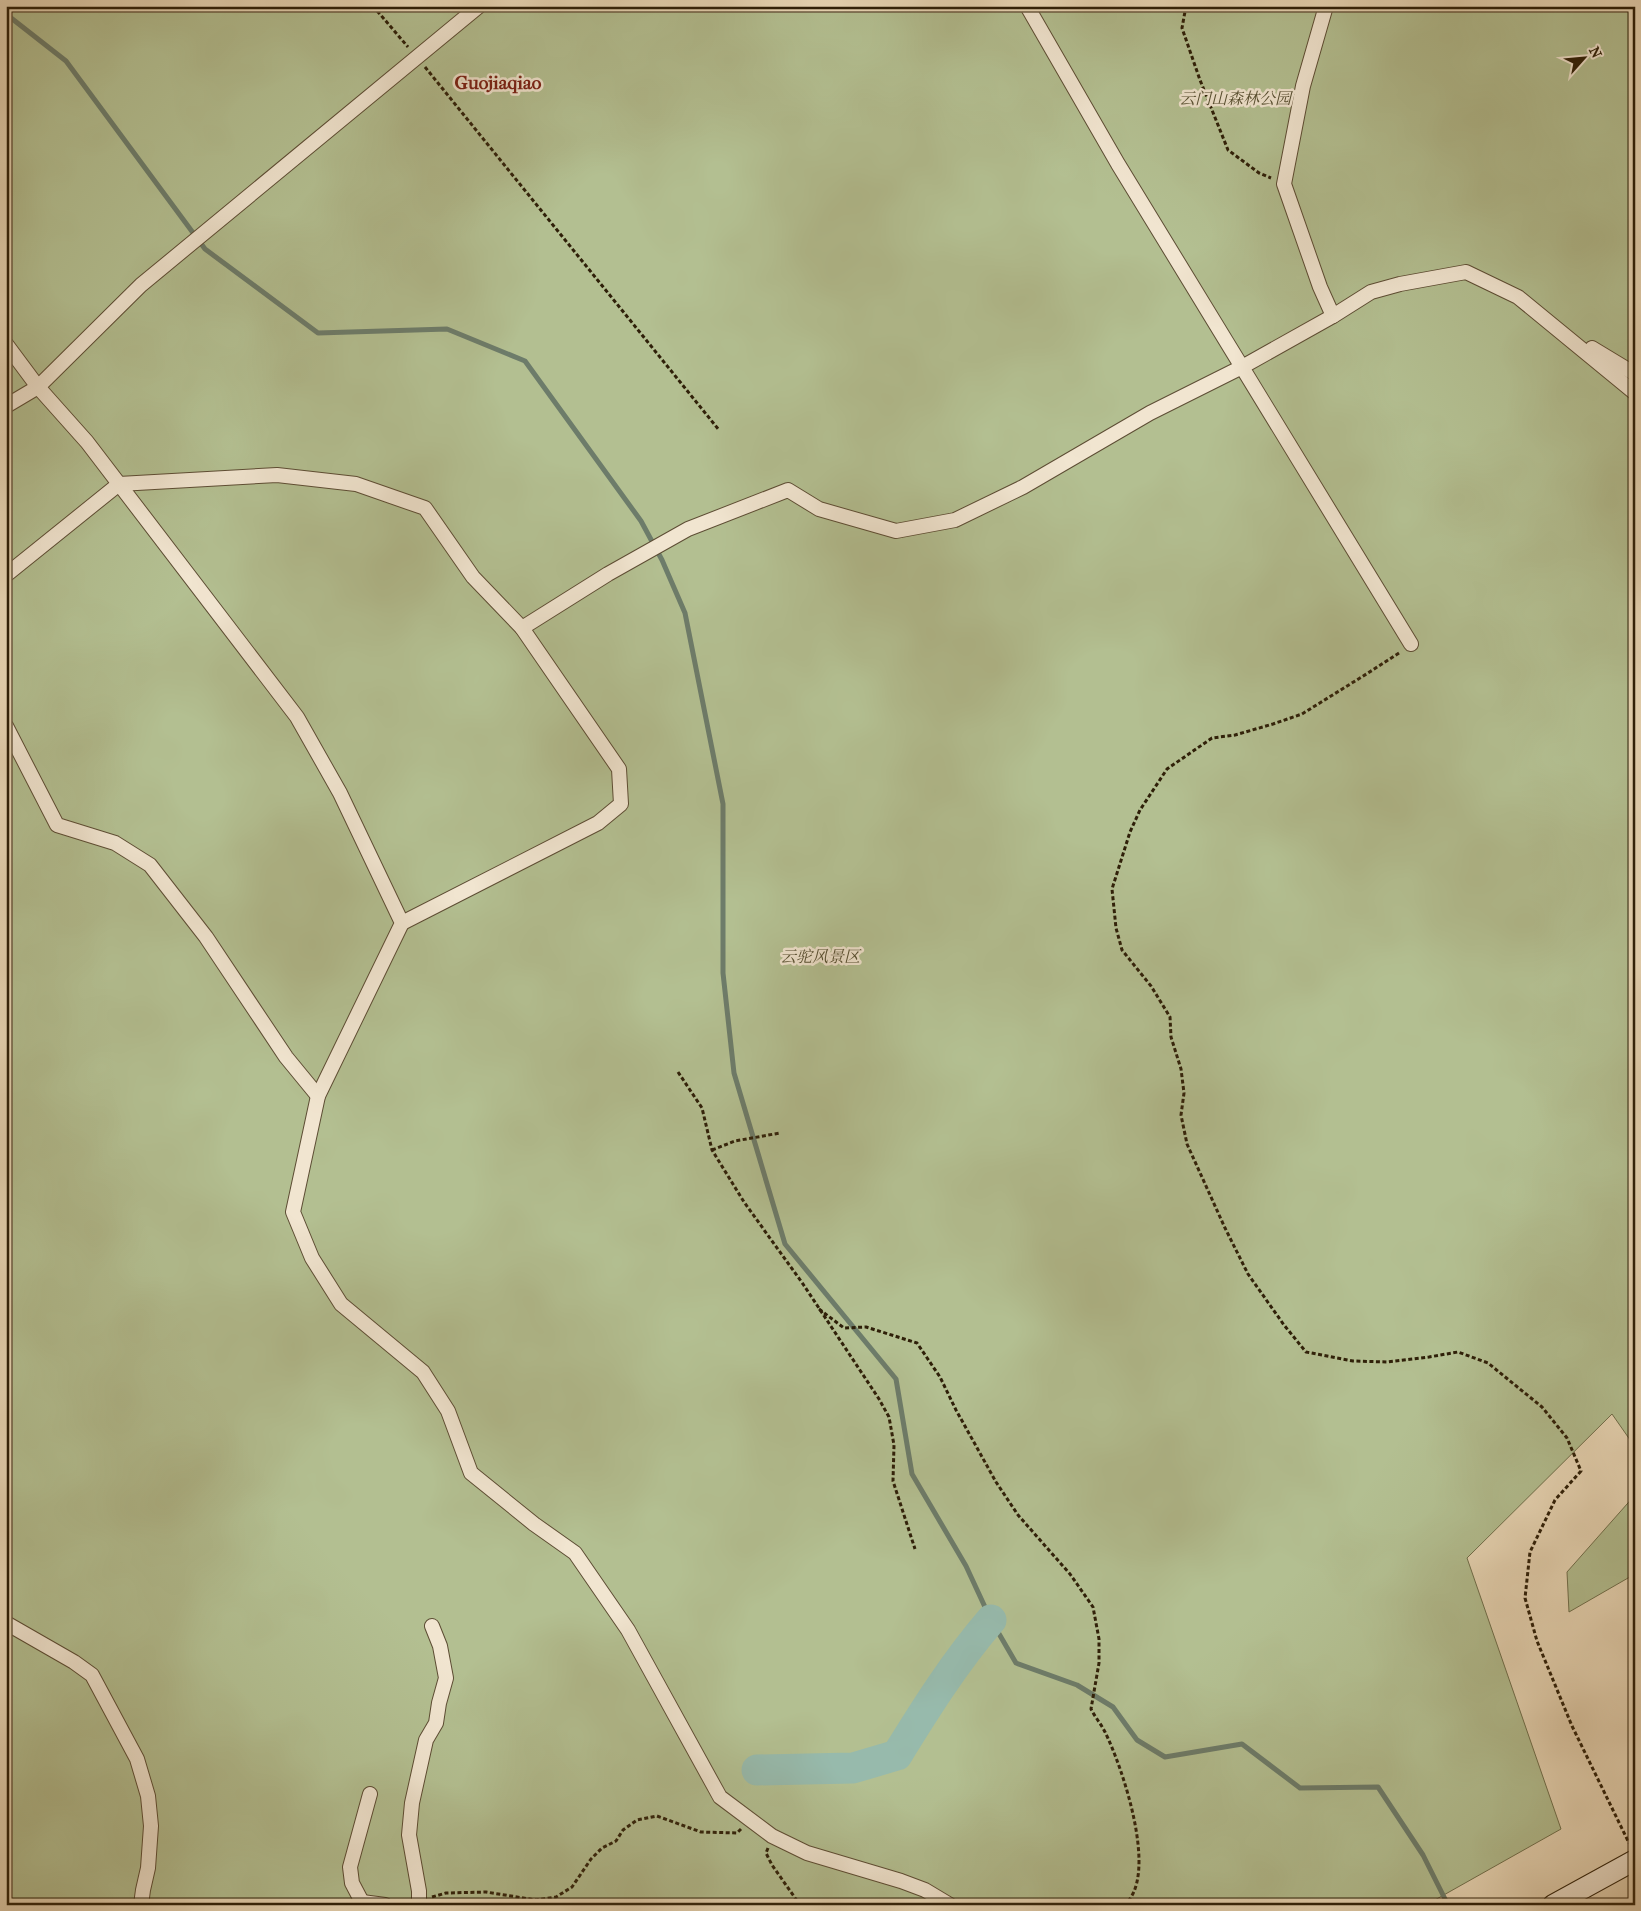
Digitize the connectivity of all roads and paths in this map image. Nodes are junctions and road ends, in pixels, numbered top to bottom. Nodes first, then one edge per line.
1 (373, 6) edge
2 (479, 6) edge
3 (1027, 6) edge
4 (1186, 6) edge
5 (1326, 6) edge
6 (416, 56) junction
7 (1284, 184) junction
8 (1333, 316) junction
9 (1559, 329) junction
10 (6, 344) edge
11 (1242, 367) junction
12 (1635, 374) edge
13 (38, 387) junction
14 (1635, 393) edge
15 (6, 406) edge
16 (719, 430) dead end
17 (119, 484) junction
18 (6, 575) edge
19 (522, 628) junction
20 (1410, 644) joint
21 (6, 726) edge
22 (402, 923) junction
23 (678, 1072) dead end
24 (318, 1096) junction
25 (780, 1133) dead end
26 (712, 1150) junction
27 (819, 1309) junction
28 (915, 1549) dead end
29 (6, 1623) edge
30 (432, 1626) dead end
31 (370, 1794) dead end
32 (749, 1819) junction
33 (772, 1836) junction
34 (1633, 1853) edge
35 (419, 1903) edge
36 (360, 1904) edge
37 (141, 1905) edge
38 (385, 1905) edge
39 (800, 1905) edge
40 (950, 1905) edge
41 (1124, 1905) edge
42 (1552, 1905) edge

1 - 6 path
2 - 6 street
3 - 11 street
4 - 7 path
5 - 7 street
6 - 13 street
6 - 16 path
7 - 8 street
8 - 9 street
8 - 11 street
9 - 12 street
9 - 14 street
10 - 13 street
11 - 19 street
11 - 20 street
13 - 15 street
13 - 17 street
17 - 18 street
17 - 19 street
17 - 22 street
19 - 22 street
20 - 34 path
21 - 24 street
22 - 24 street
23 - 26 path
24 - 32 street
25 - 26 path
26 - 27 path
27 - 28 path
27 - 41 path
29 - 37 street
30 - 35 street
31 - 36 street
32 - 33 street
32 - 35 path
33 - 39 path
33 - 40 street
34 - 42 main road
36 - 38 street

